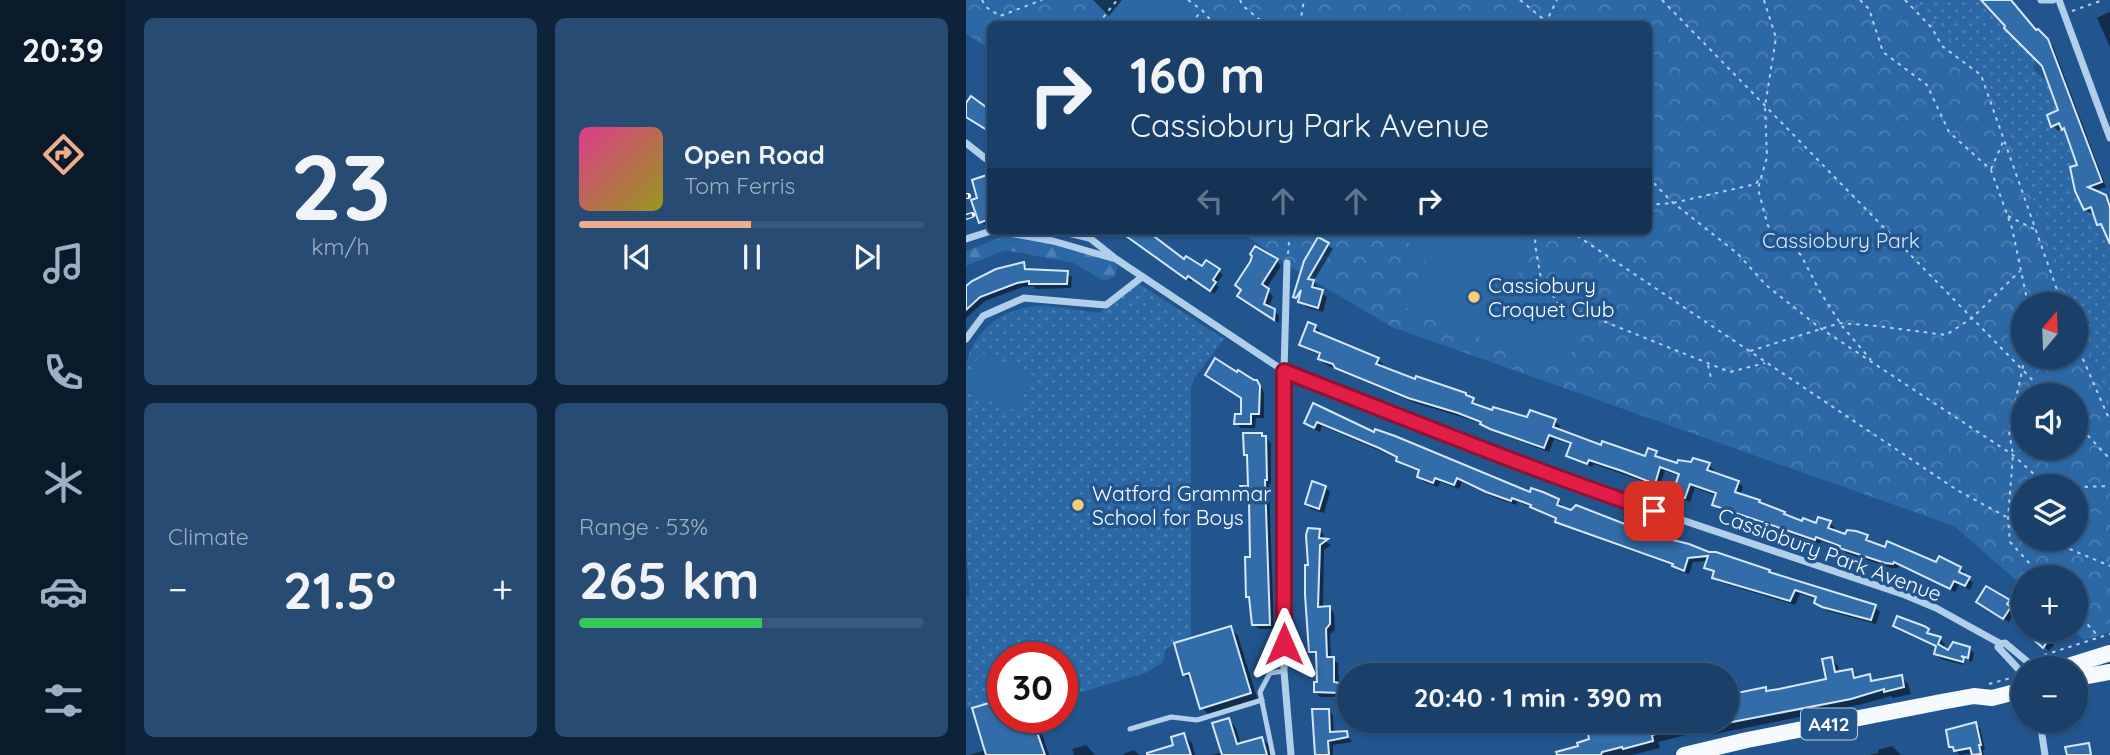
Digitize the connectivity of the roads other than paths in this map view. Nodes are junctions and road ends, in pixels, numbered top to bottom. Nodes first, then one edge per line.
1 (2041, 0) edge
2 (2053, 0) edge
3 (2059, 0) edge
4 (2110, 138) edge
5 (966, 143) edge
6 (987, 160) edge
7 (987, 232) edge
8 (1020, 235) edge
9 (1071, 235) edge
10 (1085, 235) edge
11 (966, 239) edge
12 (1092, 240) junction
13 (1116, 259) junction
14 (1287, 263) road end
15 (1142, 277) junction
16 (966, 339) edge
17 (1284, 371) junction
18 (2001, 644) junction
19 (2110, 653) edge
20 (2021, 656) edge
21 (2088, 660) edge
22 (2011, 662) edge
23 (1284, 671) junction
24 (2110, 672) edge
25 (2088, 676) edge
26 (2011, 681) edge
27 (2011, 693) edge
28 (1974, 696) junction
29 (1262, 700) junction
30 (1130, 729) dead end
31 (2042, 733) edge
32 (1273, 755) edge
33 (1291, 755) edge
34 (1684, 755) edge
35 (2045, 755) edge

1 - 2 street
3 - 4 street
5 - 6 street
7 - 11 street
8 - 13 street
9 - 12 lane
10 - 12 street, Cassiobury Park Avenue
12 - 13 street, Cassiobury Park Avenue
13 - 15 street, Cassiobury Park Avenue
14 - 17 street
15 - 16 street
15 - 17 street, Cassiobury Park Avenue
17 - 18 street, Cassiobury Park Avenue
17 - 23 street
18 - 20 street, Cassiobury Park Avenue
18 - 22 street, Cassiobury Park Avenue
19 - 21 main road
23 - 29 lane
23 - 33 street
24 - 25 main road
26 - 28 main road, A412
27 - 28 main road, A412
28 - 34 main road, A412
29 - 30 lane
29 - 32 lane
31 - 35 street

